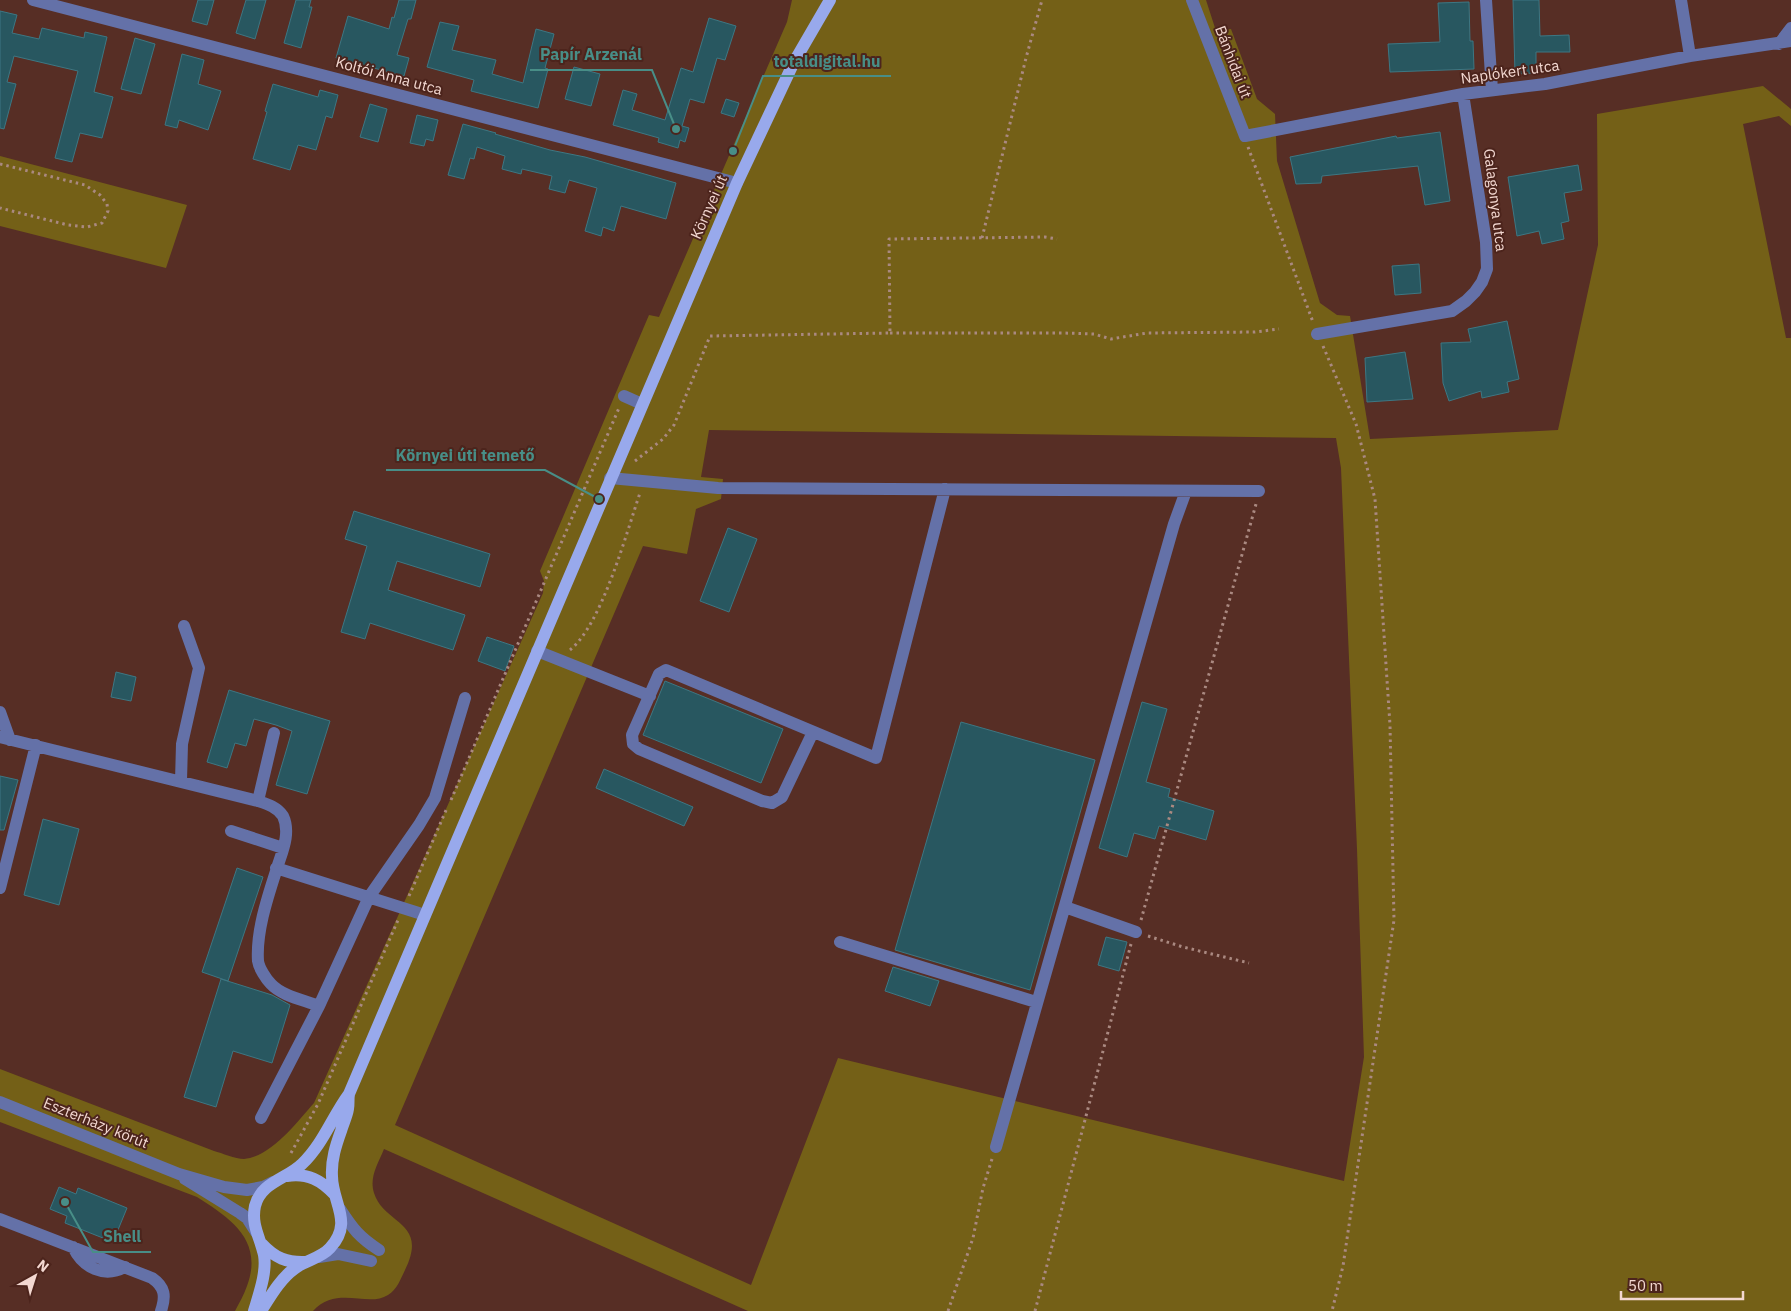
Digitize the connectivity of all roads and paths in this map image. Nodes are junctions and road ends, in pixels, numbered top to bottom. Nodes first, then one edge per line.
1 (33, 0) edge
2 (830, 0) edge
3 (1042, 0) edge
4 (1192, 0) edge
5 (1486, 0) edge
6 (1681, 0) edge
7 (1791, 28) edge
8 (1785, 43) edge
9 (1690, 56) junction
10 (1492, 90) junction
11 (1463, 94) junction
12 (1245, 136) junction
13 (0, 164) edge
14 (738, 183) junction
15 (0, 208) edge
16 (982, 238) junction
17 (1057, 238) dead end
18 (1279, 329) dead end
19 (890, 332) junction
20 (1317, 334) junction
21 (624, 396) dead end
22 (642, 404) junction
23 (632, 463) dead end
24 (610, 478) junction
25 (644, 482) junction
26 (945, 489) junction
27 (1186, 491) junction
28 (1259, 491) joint
29 (184, 626) dead end
30 (537, 651) junction
31 (558, 660) junction
32 (650, 696) junction
33 (465, 698) dead end
34 (0, 712) edge
35 (813, 732) junction
36 (274, 734) dead end
37 (5, 738) edge
38 (36, 745) junction
39 (181, 781) junction
40 (258, 801) junction
41 (231, 830) dead end
42 (283, 848) junction
43 (276, 868) junction
44 (0, 888) edge
45 (369, 898) junction
46 (1065, 907) junction
47 (425, 915) junction
48 (1136, 932) junction
49 (840, 942) dead end
50 (1249, 963) dead end
51 (1036, 1002) junction
52 (319, 1006) junction
53 (348, 1094) junction
54 (0, 1102) edge
55 (261, 1118) dead end
56 (996, 1146) joint
57 (180, 1174) junction
58 (284, 1176) junction
59 (272, 1182) junction
60 (334, 1195) junction
61 (340, 1209) junction
62 (0, 1219) edge
63 (256, 1232) junction
64 (379, 1250) dead end
65 (319, 1257) junction
66 (371, 1261) dead end
67 (306, 1262) junction
68 (161, 1311) edge
69 (254, 1311) edge
70 (261, 1311) edge
71 (948, 1311) edge
72 (1034, 1311) edge
73 (1332, 1311) edge

1 - 14 street, Koltói Anna utca
2 - 14 main road, Környei út
3 - 16 path
4 - 12 street, Bánhidai út
5 - 10 street
6 - 9 street
7 - 8 street, Naplókert utca
8 - 9 street, Naplókert utca
9 - 10 street, Naplókert utca
10 - 11 street, Naplókert utca
11 - 12 street, Naplókert utca
11 - 20 street, Galagonya utca
12 - 20 path
13 - 15 path
14 - 22 main road, Környei út
16 - 17 path
16 - 19 path
18 - 19 path
19 - 23 path
20 - 73 path
21 - 22 street
22 - 24 main road, Környei út
24 - 25 street
24 - 30 main road, Környei út
25 - 26 street
25 - 31 path
26 - 27 street
26 - 35 street
27 - 28 street
27 - 46 street
28 - 48 path
29 - 39 street
30 - 31 street
30 - 47 main road, Környei út
31 - 32 street
32 - 35 street
32 - 35 street
33 - 45 street
34 - 37 street
36 - 40 street
37 - 38 street
38 - 39 street
38 - 44 street
39 - 40 street
40 - 42 street
41 - 42 street
42 - 43 street
43 - 45 street
43 - 52 street
45 - 47 street
45 - 52 street
46 - 48 street
46 - 51 street
47 - 53 main road, Környei út
48 - 50 path
48 - 72 path
49 - 51 street
51 - 56 street
52 - 55 street
53 - 58 main road
53 - 60 main road
54 - 57 street, Eszterházy körút
56 - 71 path
57 - 59 street, Eszterházy körút
57 - 63 street, Eszterházy körút
58 - 59 main road
58 - 60 main road
59 - 63 main road
60 - 61 main road
61 - 64 street
61 - 65 main road
62 - 68 street
63 - 67 main road
63 - 69 main road
65 - 66 street
65 - 67 main road
67 - 70 main road

